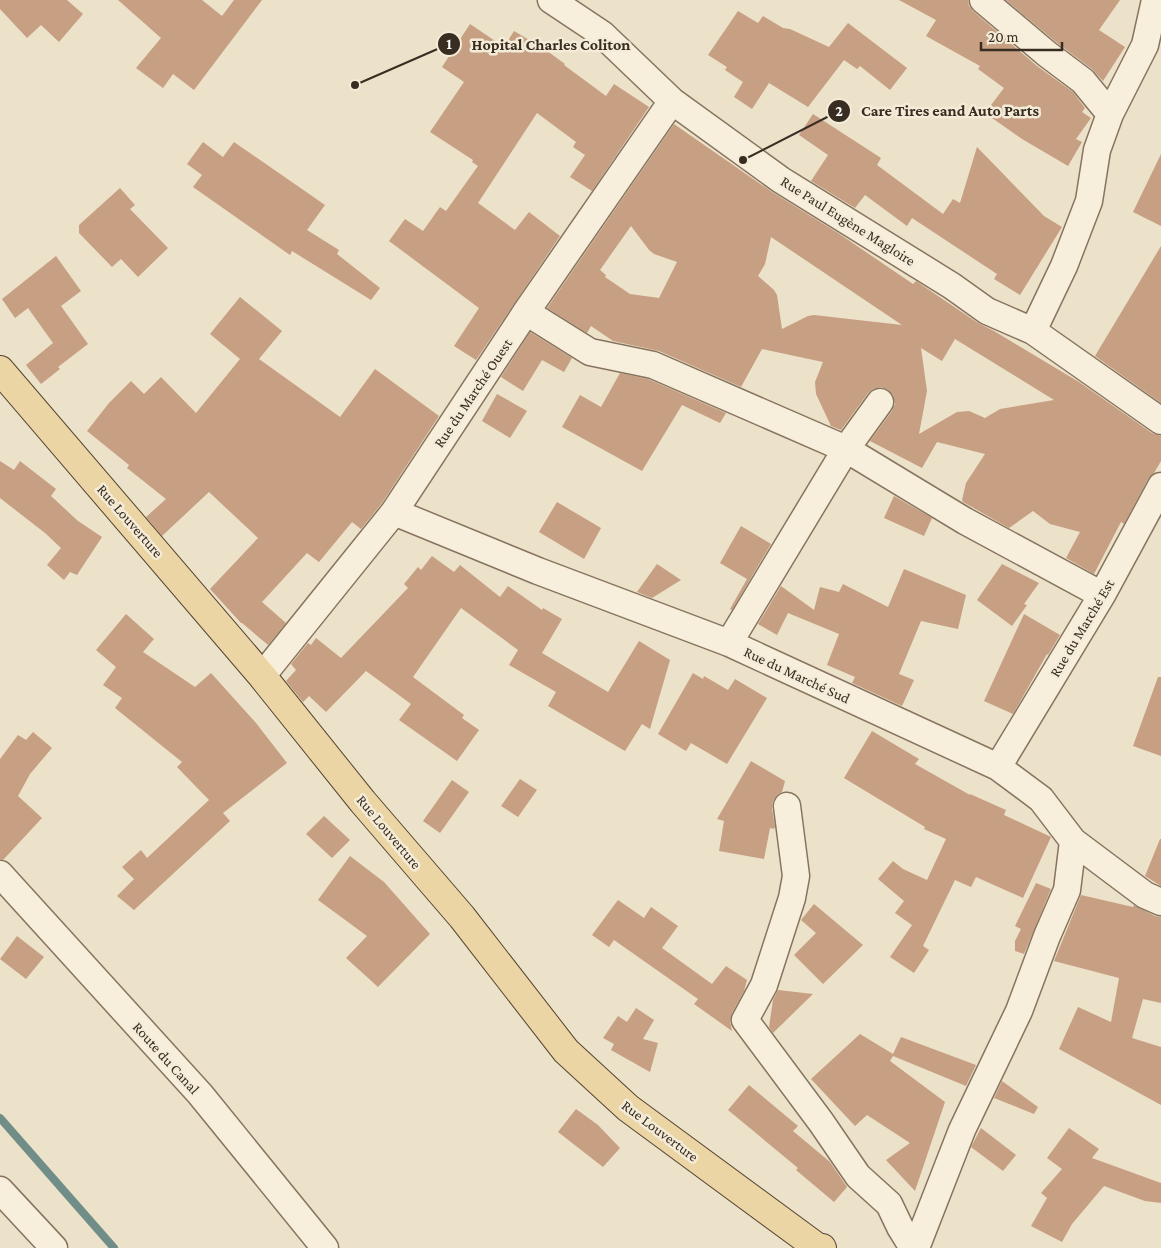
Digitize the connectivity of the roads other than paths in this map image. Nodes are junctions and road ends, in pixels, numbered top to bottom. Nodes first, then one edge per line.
1 (551, 0) edge
2 (983, 0) edge
3 (1155, 0) edge
4 (672, 101) junction
5 (1110, 114) junction
6 (526, 312) junction
7 (1033, 331) junction
8 (0, 370) edge
9 (880, 402) dead end
10 (1161, 421) edge
11 (846, 448) junction
12 (1161, 486) edge
13 (394, 512) junction
14 (1102, 595) junction
15 (729, 643) junction
16 (262, 676) junction
17 (998, 768) junction
18 (787, 806) dead end
19 (1072, 841) junction
20 (0, 874) edge
21 (1161, 902) edge
22 (0, 1190) edge
23 (54, 1248) edge
24 (325, 1248) edge
25 (822, 1248) edge
26 (914, 1248) edge

1 - 4 street, Rue Paul Eugène Magloire
2 - 5 street
3 - 5 street
4 - 6 street, Rue du Marché Ouest
4 - 7 street, Rue Paul Eugène Magloire
5 - 7 street
6 - 11 street
6 - 13 street, Rue du Marché Ouest
7 - 10 street, Rue Paul Eugène Magloire
8 - 16 main road, Rue Louverture
9 - 11 street
11 - 14 street
11 - 15 street
12 - 14 street, Rue du Marché Est
13 - 15 street, Rue du Marché Sud
13 - 16 street, Rue du Marché Ouest
14 - 17 street, Rue du Marché Est
15 - 17 street, Rue du Marché Sud
16 - 25 main road, Rue Louverture
17 - 19 street, Rue du Marché Sud
18 - 26 street
19 - 21 street, Rue du Marché Sud
19 - 26 street
20 - 24 street, Route du Canal
22 - 23 street

